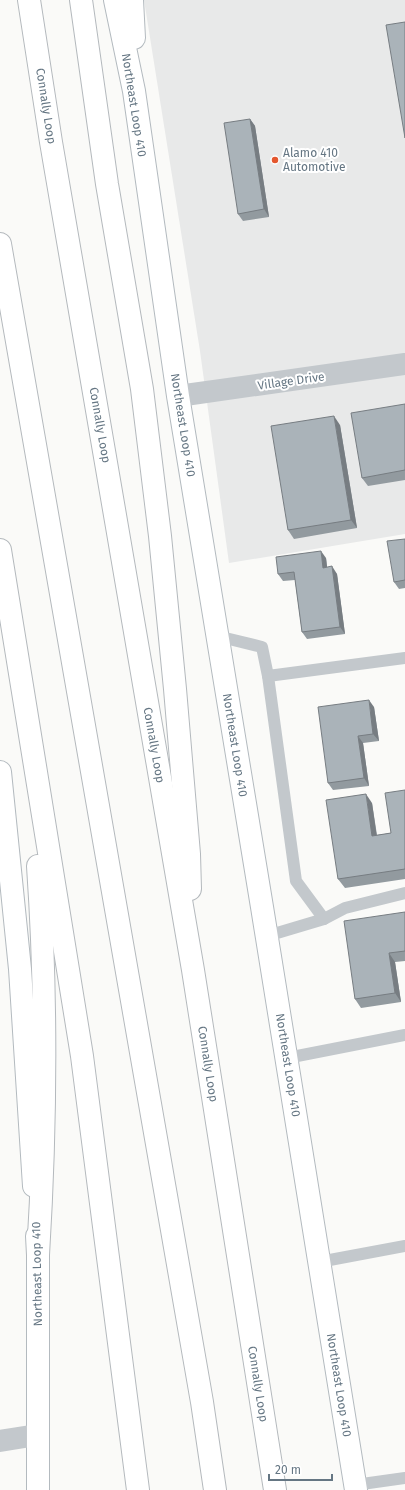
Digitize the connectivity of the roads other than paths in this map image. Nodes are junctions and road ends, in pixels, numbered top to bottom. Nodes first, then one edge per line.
1 (29, 0) edge
2 (81, 0) edge
3 (115, 0) edge
4 (132, 0) edge
5 (142, 153) junction
6 (0, 244) edge
7 (405, 364) edge
8 (178, 396) junction
9 (0, 550) edge
10 (217, 636) junction
11 (405, 658) edge
12 (268, 676) junction
13 (23, 690) junction
14 (0, 772) edge
15 (405, 893) edge
16 (324, 919) junction
17 (267, 936) junction
18 (193, 970) junction
19 (405, 1034) edge
20 (286, 1058) junction
21 (405, 1246) edge
22 (38, 1255) junction
23 (319, 1262) junction
24 (37, 1436) junction
25 (0, 1441) edge
26 (405, 1478) edge
27 (355, 1487) edge
28 (38, 1490) edge
29 (138, 1490) edge
30 (215, 1490) edge
31 (275, 1490) edge

1 - 18 main road, Connally Loop
2 - 18 main road
3 - 5 main road, Northeast Loop 410
4 - 5 main road
5 - 8 main road, Northeast Loop 410
6 - 30 main road
7 - 8 street, Village Drive
8 - 10 main road, Northeast Loop 410
9 - 13 main road
10 - 12 lane
10 - 17 main road, Northeast Loop 410
11 - 12 lane
12 - 16 lane
13 - 22 main road
13 - 29 main road
14 - 22 main road, Northeast Loop 410
15 - 16 lane
16 - 17 lane
17 - 20 main road, Northeast Loop 410
18 - 31 main road, Connally Loop
19 - 20 lane
20 - 23 main road, Northeast Loop 410
21 - 23 lane
22 - 24 main road, Northeast Loop 410
23 - 27 main road, Northeast Loop 410
24 - 25 street
24 - 28 main road, Northeast Loop 410
26 - 27 lane

